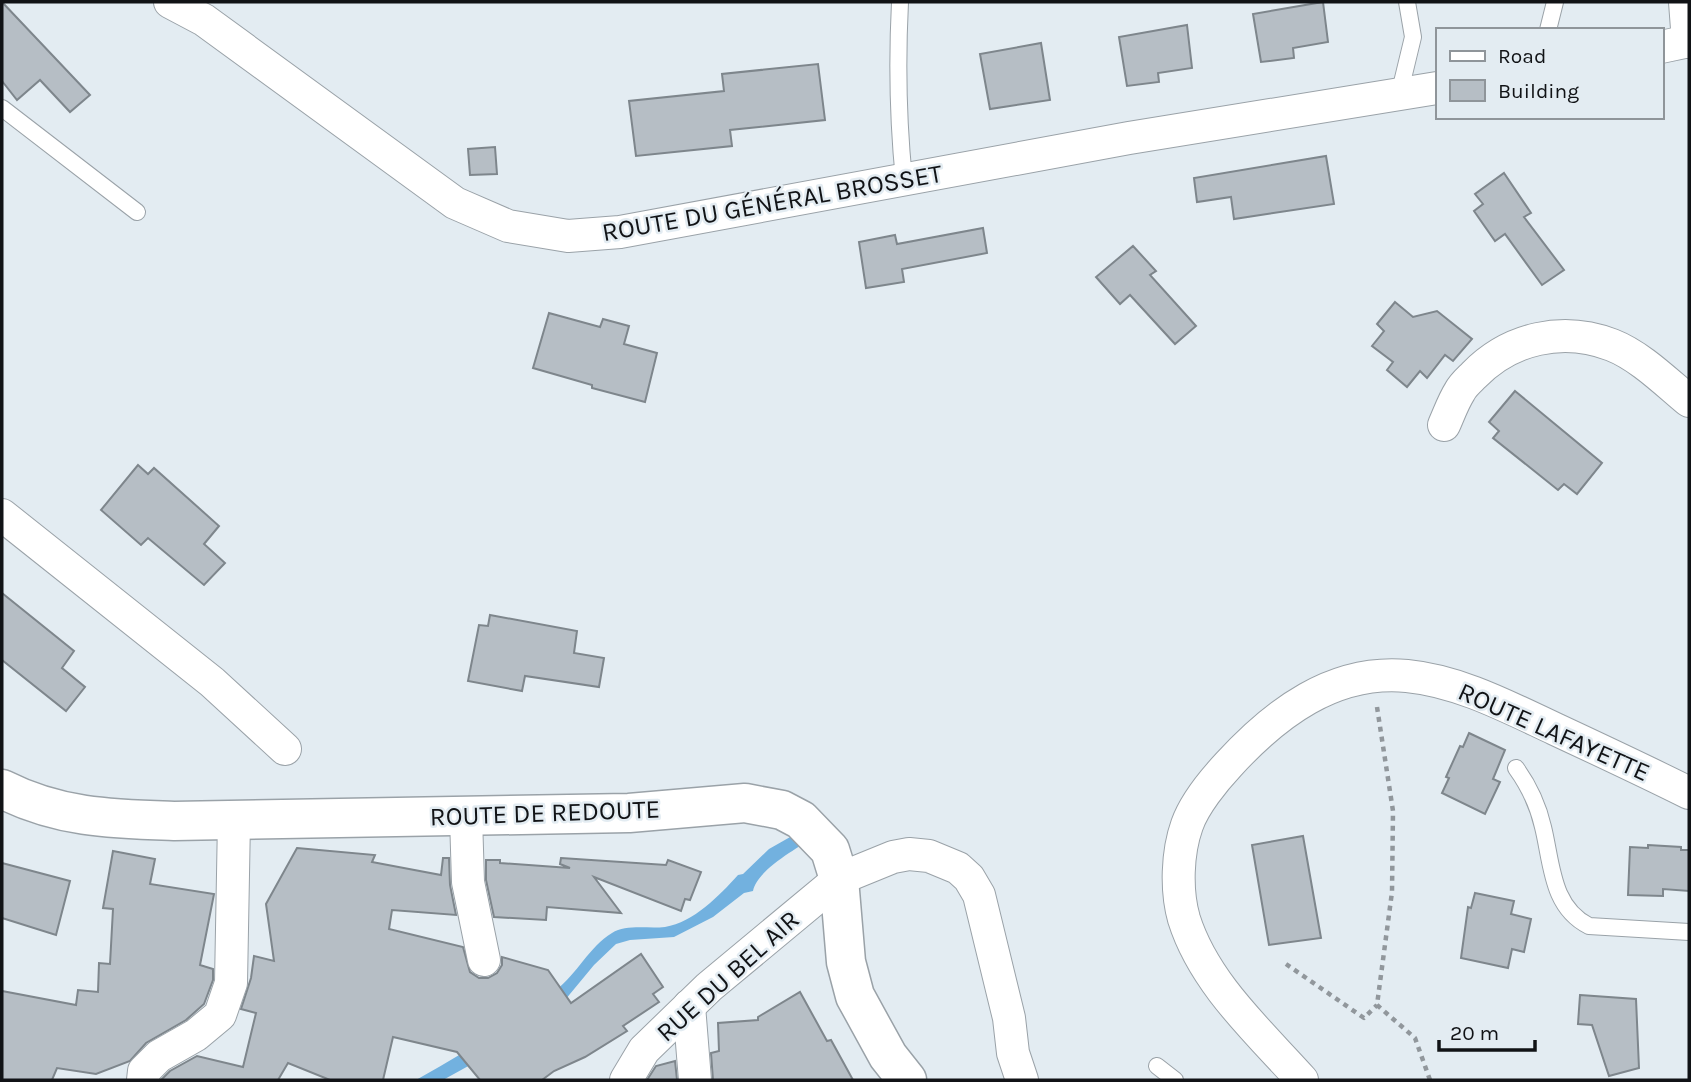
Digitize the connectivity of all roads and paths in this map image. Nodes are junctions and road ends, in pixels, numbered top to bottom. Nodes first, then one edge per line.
1 (170, 2) edge
2 (900, 2) edge
3 (1408, 2) edge
4 (1555, 2) edge
5 (1685, 2) edge
6 (1549, 28) edge
7 (1679, 43) edge
8 (1436, 88) edge
9 (1399, 95) junction
10 (2, 108) edge
11 (904, 180) junction
12 (137, 212) dead end
13 (1689, 401) edge
14 (1444, 425) dead end
15 (2, 515) edge
16 (1377, 705) dead end
17 (285, 750) dead end
18 (1516, 768) dead end
19 (2, 789) edge
20 (1689, 793) edge
21 (466, 817) junction
22 (234, 820) junction
23 (839, 880) junction
24 (1689, 932) edge
25 (484, 960) dead end
26 (1286, 964) dead end
27 (1377, 1004) junction
28 (690, 1006) junction
29 (1157, 1066) dead end
30 (143, 1080) edge
31 (626, 1080) edge
32 (695, 1080) edge
33 (907, 1080) edge
34 (1022, 1080) edge
35 (1175, 1080) edge
36 (1302, 1080) edge
37 (1430, 1080) edge

1 - 11 street, ROUTE DU GÉNÉRAL BROSSET
2 - 11 lane
3 - 9 lane
4 - 6 lane
5 - 7 street
8 - 9 street, ROUTE DU GÉNÉRAL BROSSET
9 - 11 street, ROUTE DU GÉNÉRAL BROSSET
10 - 12 lane
13 - 14 street
15 - 17 street
16 - 27 path
18 - 24 lane
19 - 22 main road, ROUTE DE REDOUTE
20 - 36 street, ROUTE LAFAYETTE
21 - 22 main road, ROUTE DE REDOUTE
21 - 23 main road, ROUTE DE REDOUTE
21 - 25 street
22 - 30 street
23 - 28 street, RUE DU BEL AIR
23 - 33 main road, ROUTE DE REDOUTE
23 - 34 street
26 - 27 path
27 - 37 path
28 - 31 street, RUE DU BEL AIR
28 - 32 street
29 - 35 lane

